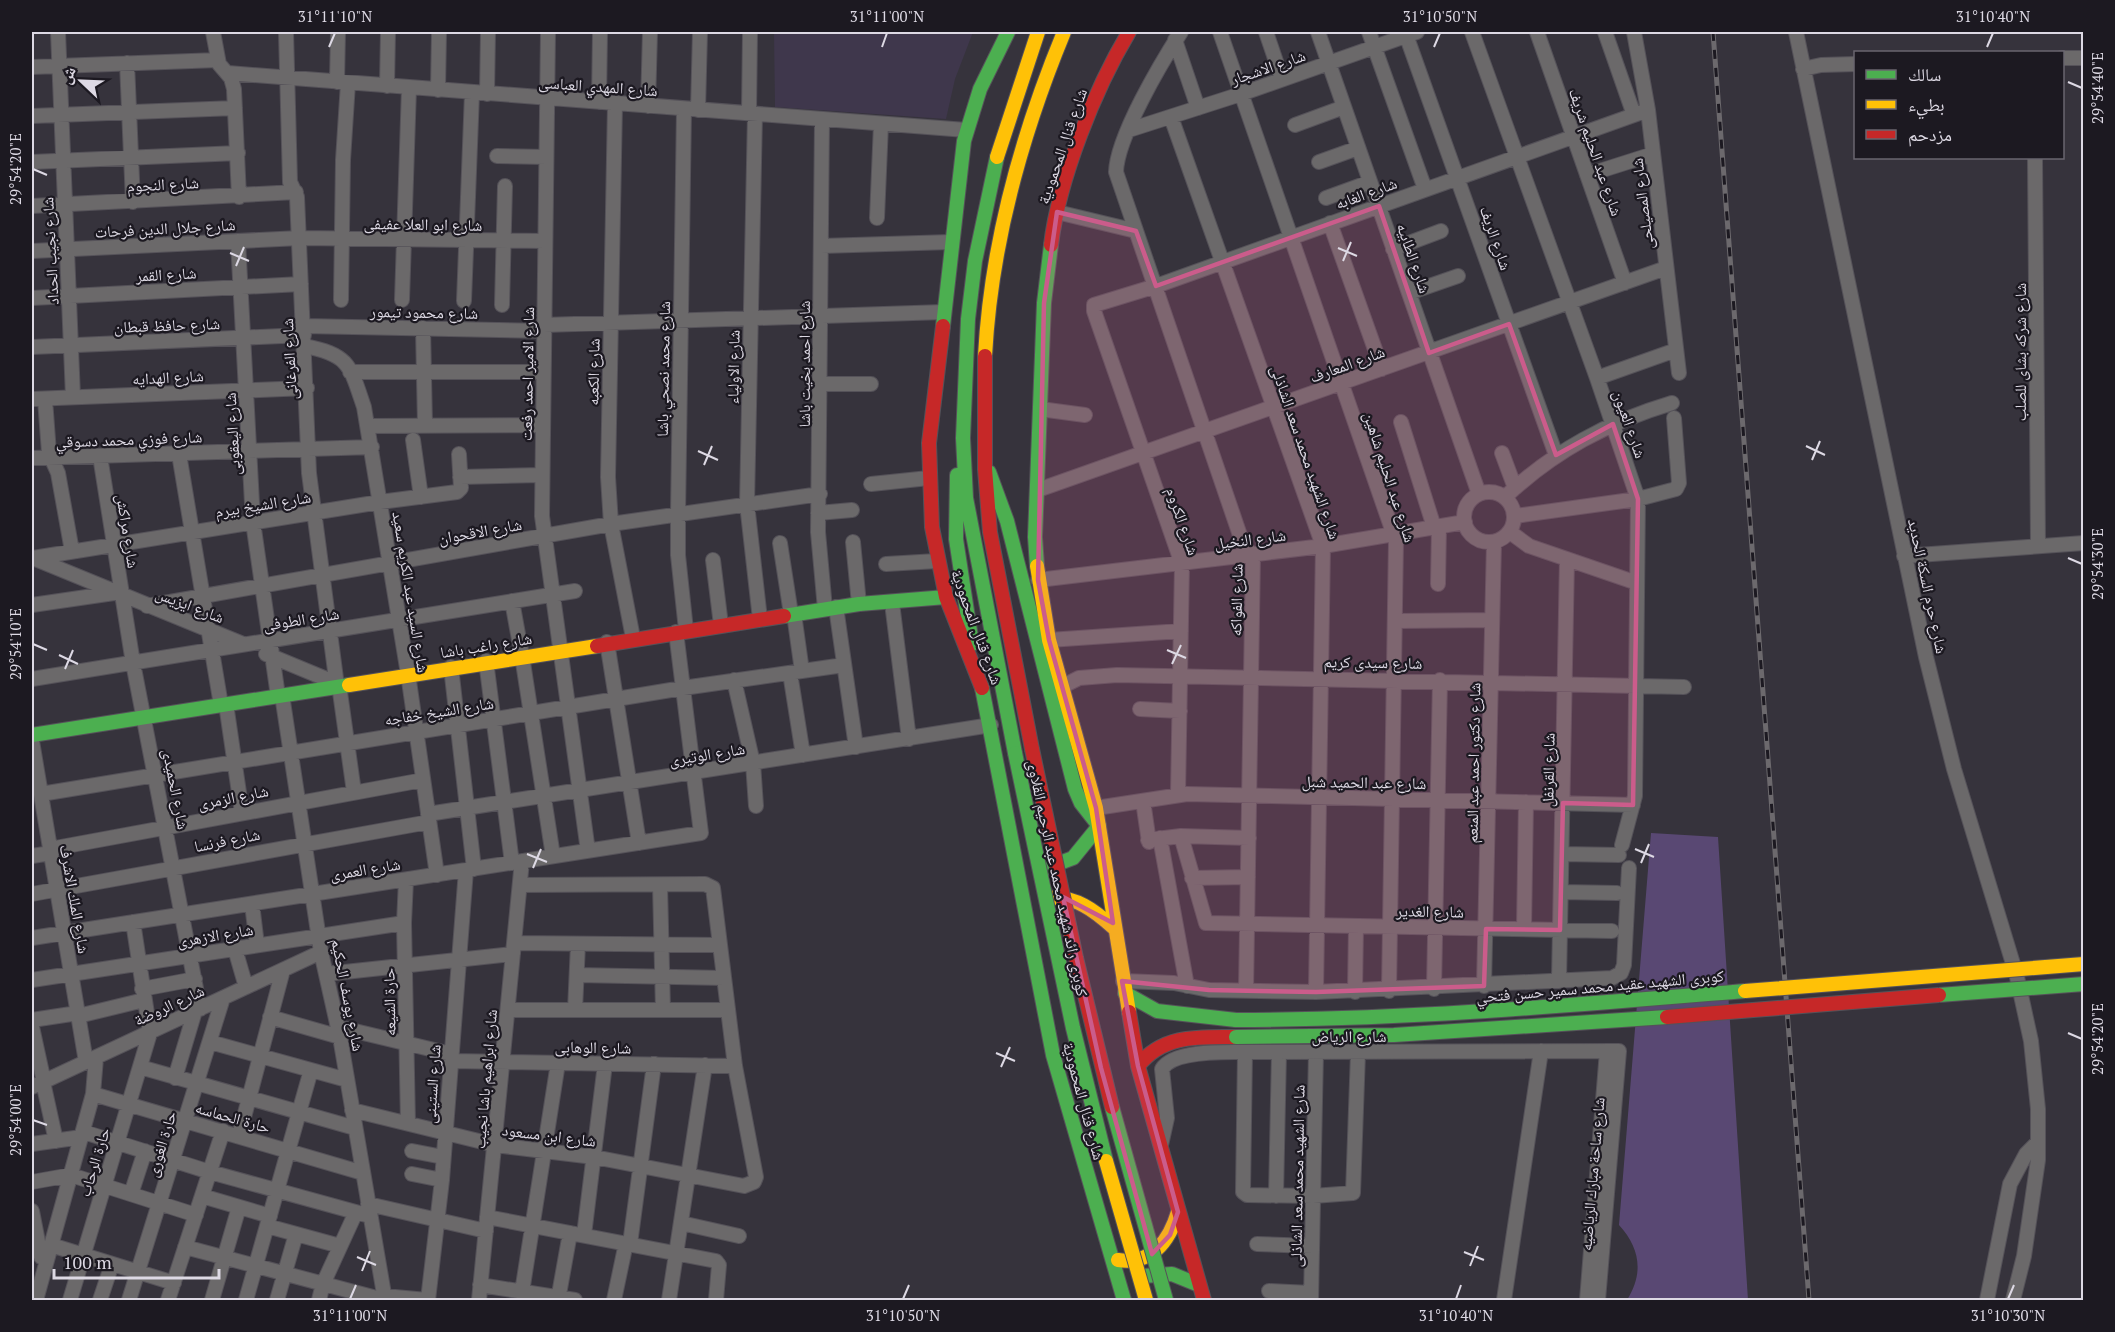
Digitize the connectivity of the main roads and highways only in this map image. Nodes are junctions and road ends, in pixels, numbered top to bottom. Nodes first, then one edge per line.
1 (1008, 32) edge
2 (1038, 32) edge
3 (1064, 32) edge
4 (1128, 32) edge
5 (963, 456) junction
6 (984, 462) junction
7 (946, 597) junction
8 (975, 659) junction
9 (32, 735) edge
10 (1099, 825) junction
11 (1016, 858) junction
12 (1026, 916) junction
13 (1114, 928) junction
14 (2084, 964) edge
15 (2084, 984) edge
16 (1124, 987) junction
17 (1138, 1066) junction
18 (1178, 1212) junction
19 (1111, 1257) junction
20 (1199, 1285) junction
21 (1124, 1299) edge
22 (1146, 1300) edge
23 (1166, 1300) edge
24 (1204, 1300) edge

1 - 7 main road, شارع قنال المحمودية
2 - 5 main road
3 - 6 main road, كوبرى رائد شهيد محمد عبد الرحيم القلاوى
4 - 10 main road, شارع قنال المحمودية
5 - 8 main road
5 - 22 main road, كوبرى رائد شهيد محمد عبد الرحيم القلاوى, bridge
6 - 10 main road
6 - 23 main road, كوبرى رائد شهيد محمد عبد الرحيم القلاوى, bridge
7 - 8 main road, شارع قنال المحمودية
7 - 9 main road, شارع راغب باشا
8 - 11 main road, شارع قنال المحمودية
10 - 11 main road
10 - 13 main road, شارع قنال المحمودية
11 - 12 main road, شارع قنال المحمودية
12 - 13 main road
12 - 19 main road, شارع قنال المحمودية
13 - 16 main road, شارع قنال المحمودية
14 - 16 main road, كوبرى الشهيد عقيد محمد سمير حسن فتحي, bridge
15 - 17 main road, كوبرى الشهيد عقيد محمد سمير حسن فتحي, bridge
16 - 17 main road, شارع قنال المحمودية
17 - 18 main road, شارع قنال المحمودية
18 - 19 main road
18 - 20 main road, شارع قنال المحمودية
19 - 21 main road, شارع قنال المحمودية
20 - 21 main road
20 - 24 main road, شارع قنال المحمودية

